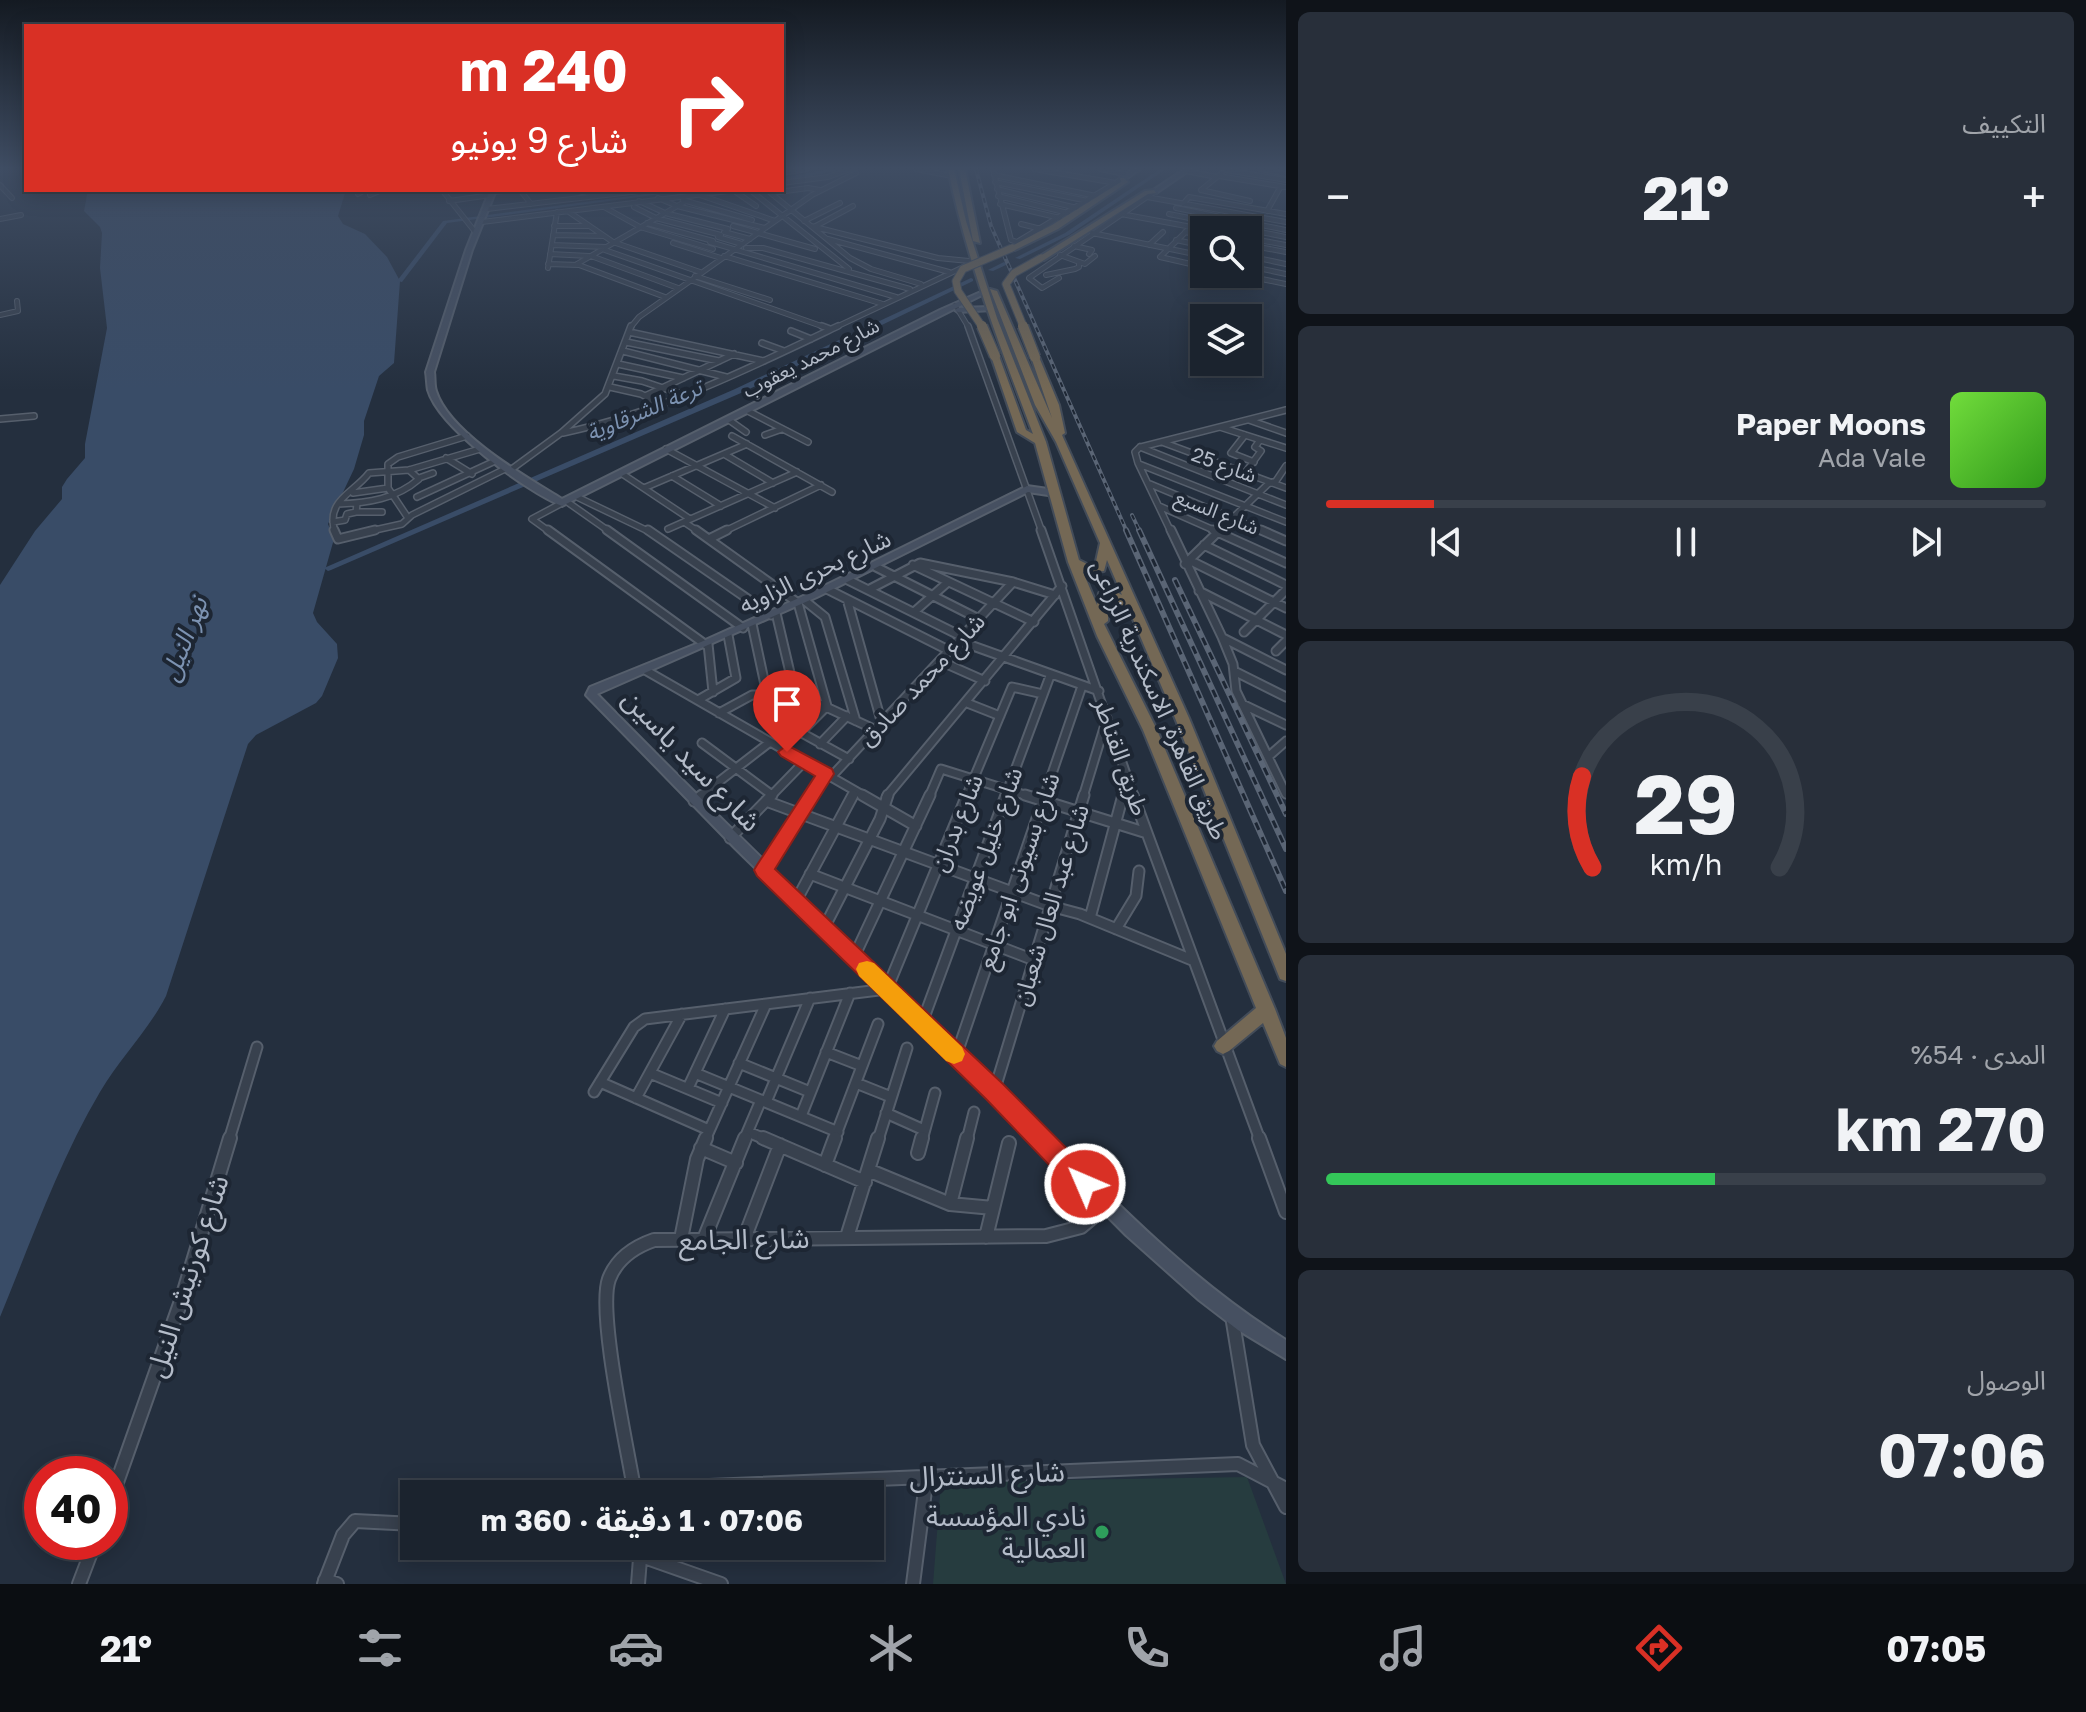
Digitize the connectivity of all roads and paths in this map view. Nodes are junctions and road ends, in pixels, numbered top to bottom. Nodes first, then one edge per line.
1 (473, 243) edge
2 (578, 243) edge
3 (612, 243) edge
4 (615, 243) edge
5 (673, 243) dead end
6 (725, 243) edge
7 (725, 243) edge
8 (744, 243) edge
9 (799, 243) edge
10 (811, 243) edge
11 (830, 243) joint
12 (841, 243) edge
13 (879, 243) edge
14 (970, 243) edge
15 (978, 243) edge
16 (1065, 243) edge
17 (1078, 243) edge
18 (1139, 243) edge
19 (1151, 243) edge
20 (1173, 243) edge
21 (1014, 244) edge
22 (552, 245) joint
23 (1149, 245) junction
24 (577, 246) junction
25 (791, 246) dead end
26 (1074, 246) junction
27 (817, 247) junction
28 (604, 248) junction
29 (1262, 248) edge
30 (1168, 249) junction
31 (731, 251) junction
32 (1286, 252) edge
33 (779, 253) junction
34 (1190, 253) edge
35 (550, 254) junction
36 (576, 255) junction
37 (845, 255) junction
38 (1060, 255) junction
39 (591, 256) junction
40 (831, 256) junction
41 (795, 257) junction
42 (1262, 259) edge
43 (974, 261) junction
44 (813, 262) junction
45 (1079, 263) junction
46 (577, 264) junction
47 (1190, 264) edge
48 (1286, 264) edge
49 (865, 266) junction
50 (1262, 269) edge
51 (851, 272) junction
52 (949, 272) junction
53 (1036, 272) junction
54 (698, 274) junction
55 (1286, 274) edge
56 (1046, 275) junction
57 (1262, 279) edge
58 (687, 281) junction
59 (921, 284) junction
60 (1286, 284) edge
61 (678, 288) junction
62 (911, 290) junction
63 (985, 292) junction
64 (665, 297) junction
65 (897, 297) junction
66 (770, 300) dead end
67 (17, 301) dead end
68 (883, 304) junction
69 (958, 308) junction
70 (990, 309) junction
71 (0, 315) edge
72 (831, 330) junction
73 (791, 331) dead end
74 (629, 332) junction
75 (811, 339) junction
76 (626, 342) junction
77 (762, 343) dead end
78 (623, 351) junction
79 (785, 351) junction
80 (734, 354) junction
81 (662, 359) junction
82 (719, 361) junction
83 (764, 361) junction
84 (618, 364) junction
85 (703, 369) junction
86 (652, 370) junction
87 (614, 376) junction
88 (727, 377) junction
89 (683, 378) junction
90 (642, 381) junction
91 (610, 387) junction
92 (664, 387) junction
93 (633, 393) junction
94 (684, 395) junction
95 (645, 396) junction
96 (660, 404) junction
97 (748, 411) junction
98 (1284, 412) edge
99 (34, 416) dead end
100 (0, 419) edge
101 (729, 420) junction
102 (1248, 420) junction
103 (1219, 427) junction
104 (782, 429) junction
105 (746, 432) dead end
106 (561, 433) junction
107 (1286, 433) edge
108 (765, 435) dead end
109 (1245, 435) junction
110 (467, 436) junction
111 (732, 436) dead end
112 (1260, 440) junction
113 (808, 442) dead end
114 (1041, 442) junction
115 (1061, 442) junction
116 (1161, 442) junction
117 (747, 444) junction
118 (1140, 447) junction
119 (1286, 448) edge
120 (480, 449) junction
121 (666, 449) junction
122 (724, 454) junction
123 (445, 458) junction
124 (495, 461) junction
125 (1254, 462) junction
126 (1138, 463) junction
127 (696, 466) junction
128 (1286, 466) edge
129 (409, 470) junction
130 (507, 470) junction
131 (386, 472) junction
132 (797, 472) junction
133 (433, 473) dead end
134 (621, 473) junction
135 (1245, 473) junction
136 (472, 474) junction
137 (672, 476) junction
138 (419, 478) junction
139 (462, 479) junction
140 (1271, 482) junction
141 (773, 483) junction
142 (1149, 484) junction
143 (472, 485) junction
144 (821, 485) junction
145 (388, 488) junction
146 (644, 488) junction
147 (1286, 488) edge
148 (1027, 489) junction
149 (832, 492) dead end
150 (344, 493) junction
151 (1055, 493) junction
152 (748, 494) junction
153 (1259, 494) junction
154 (393, 495) junction
155 (417, 497) dead end
156 (568, 500) junction
157 (338, 504) junction
158 (357, 504) junction
159 (1286, 505) edge
160 (721, 506) junction
161 (1159, 506) junction
162 (1246, 507) junction
163 (775, 508) junction
164 (356, 512) junction
165 (382, 512) dead end
166 (388, 518) dead end
167 (408, 518) junction
168 (1232, 519) junction
169 (687, 520) junction
170 (333, 522) junction
171 (1286, 522) edge
172 (392, 527) junction
173 (349, 528) dead end
174 (668, 529) dead end
175 (1219, 531) junction
176 (355, 537) junction
177 (709, 539) junction
178 (1286, 541) edge
179 (1105, 542) junction
180 (1204, 545) junction
181 (1074, 562) junction
182 (1187, 562) junction
183 (1286, 563) edge
184 (912, 565) junction
185 (876, 567) junction
186 (892, 575) junction
187 (979, 575) junction
188 (848, 580) junction
189 (948, 582) junction
190 (1013, 582) junction
191 (1062, 586) junction
192 (1286, 588) edge
193 (827, 589) junction
194 (965, 589) junction
195 (868, 590) junction
196 (1199, 591) junction
197 (933, 595) junction
198 (1055, 595) junction
199 (847, 599) junction
200 (801, 601) junction
201 (1274, 602) junction
202 (994, 603) junction
203 (1286, 608) edge
204 (914, 612) junction
205 (1136, 613) junction
206 (774, 614) junction
207 (979, 619) junction
208 (1257, 620) junction
209 (1034, 622) junction
210 (748, 626) junction
211 (1244, 632) dead end
212 (728, 635) junction
213 (1286, 635) edge
214 (1103, 636) junction
215 (1222, 637) junction
216 (961, 639) junction
217 (1286, 641) edge
218 (707, 645) junction
219 (950, 651) junction
220 (1276, 651) dead end
221 (1004, 659) junction
222 (940, 661) junction
223 (645, 670) junction
224 (1286, 670) edge
225 (1234, 671) junction
226 (1050, 676) junction
227 (985, 681) junction
228 (1260, 684) junction
229 (1082, 686) junction
230 (1099, 691) junction
231 (713, 692) junction
232 (1253, 692) dead end
233 (591, 693) joint
234 (767, 694) junction
235 (1043, 694) junction
236 (800, 695) junction
237 (1286, 697) edge
238 (698, 700) junction
239 (967, 703) junction
240 (1242, 704) junction
241 (827, 706) junction
242 (719, 713) junction
243 (1000, 716) junction
244 (852, 718) junction
245 (1107, 718) junction
246 (1286, 725) edge
247 (879, 727) junction
248 (800, 733) junction
249 (1286, 741) edge
250 (770, 742) junction
251 (702, 743) dead end
252 (820, 744) junction
253 (1268, 757) junction
254 (849, 759) junction
255 (804, 762) junction
256 (735, 768) junction
257 (1275, 772) junction
258 (828, 775) junction
259 (1286, 776) edge
260 (976, 777) junction
261 (1127, 779) junction
262 (1009, 788) junction
263 (855, 791) junction
264 (1286, 794) edge
265 (769, 798) junction
266 (1044, 799) junction
267 (694, 801) junction
268 (882, 806) junction
269 (1079, 811) junction
270 (800, 814) junction
271 (1115, 822) junction
272 (916, 826) junction
273 (835, 827) junction
274 (1147, 833) junction
275 (730, 838) junction
276 (869, 839) junction
277 (905, 853) junction
278 (940, 865) junction
279 (764, 870) junction
280 (1139, 871) dead end
281 (810, 874) junction
282 (975, 878) junction
283 (845, 887) junction
284 (1012, 892) junction
285 (796, 901) junction
286 (882, 902) junction
287 (1050, 906) junction
288 (919, 916) junction
289 (1090, 918) junction
290 (824, 928) junction
291 (1116, 929) junction
292 (956, 930) junction
293 (994, 945) junction
294 (854, 957) junction
295 (1034, 960) junction
296 (1192, 960) junction
297 (1286, 974) edge
298 (887, 989) junction
299 (850, 993) junction
300 (810, 998) junction
301 (766, 1004) junction
302 (725, 1009) junction
303 (1267, 1009) junction
304 (682, 1014) junction
305 (922, 1023) junction
306 (878, 1024) dead end
307 (1223, 1046) junction
308 (257, 1047) dead end
309 (907, 1048) dead end
310 (826, 1052) junction
311 (956, 1056) junction
312 (1286, 1059) edge
313 (739, 1063) junction
314 (862, 1066) junction
315 (650, 1073) junction
316 (695, 1073) junction
317 (776, 1078) junction
318 (856, 1083) junction
319 (729, 1087) junction
320 (688, 1088) junction
321 (810, 1092) junction
322 (994, 1092) junction
323 (935, 1093) dead end
324 (891, 1097) junction
325 (636, 1098) junction
326 (764, 1101) junction
327 (722, 1103) junction
328 (974, 1112) dead end
329 (886, 1113) junction
330 (801, 1116) junction
331 (709, 1130) junction
332 (924, 1130) junction
333 (748, 1132) junction
334 (838, 1132) junction
335 (1009, 1143) dead end
336 (780, 1145) junction
337 (701, 1148) junction
338 (918, 1153) dead end
339 (736, 1163) junction
340 (825, 1165) junction
341 (866, 1176) junction
342 (950, 1204) junction
343 (1106, 1206) junction
344 (993, 1208) junction
345 (1286, 1212) edge
346 (847, 1237) junction
347 (986, 1237) junction
348 (681, 1239) junction
349 (704, 1239) junction
350 (744, 1239) junction
351 (1232, 1315) junction
352 (1286, 1350) edge
353 (126, 1456) edge
354 (927, 1475) junction
355 (633, 1480) edge
356 (841, 1480) edge
357 (1280, 1486) edge
358 (1286, 1507) edge
359 (400, 1523) edge
360 (88, 1560) edge
361 (640, 1560) edge
362 (663, 1560) edge
363 (329, 1583) edge
364 (79, 1584) edge
365 (638, 1584) edge
366 (721, 1584) edge
367 (913, 1584) edge

1 - 110 main road
2 - 24 street
3 - 28 street
4 - 54 street
5 - 31 street
6 - 31 street
7 - 31 street
8 - 31 street
9 - 27 street
10 - 27 street
11 - 27 street
11 - 37 street
12 - 52 street
13 - 43 street
14 - 43 highway, طريق القاهرة, الاسكندرية الزراعى
15 - 115 highway, طريق القاهرة, الاسكندرية الزراعى
16 - 115 highway, bridge
17 - 26 street
18 - 23 street
19 - 23 street
20 - 30 street
21 - 114 highway, bridge
22 - 24 street
22 - 35 street
23 - 30 street
24 - 28 street
24 - 36 street
25 - 33 street
26 - 38 street
26 - 45 street
27 - 40 street
27 - 41 street
28 - 39 street
28 - 58 street
29 - 32 street
30 - 34 street
30 - 47 street
31 - 33 street
31 - 54 street
31 - 65 street
31 - 68 street
33 - 41 street
35 - 36 street
35 - 46 street
36 - 39 street
37 - 40 street
37 - 49 street
38 - 45 street
38 - 53 street
39 - 46 street
39 - 61 street
40 - 44 street
40 - 51 street
41 - 44 street
42 - 48 street
43 - 52 street
43 - 63 highway, طريق القاهرة, الاسكندرية الزراعى
44 - 51 street
45 - 56 street
46 - 64 street
49 - 51 street
49 - 59 street
50 - 55 street
51 - 62 street
52 - 59 street
53 - 56 street
53 - 56 street
54 - 58 street
54 - 66 street
57 - 60 street
58 - 61 street
58 - 72 street
59 - 62 street
61 - 64 street
62 - 65 street
63 - 69 main road, شارع محمد يعقوب
63 - 70 highway, طريق القاهرة, الاسكندرية الزراعى
64 - 74 street
65 - 68 street
67 - 71 street
68 - 72 street
69 - 70 main road, شارع محمد يعقوب
69 - 97 main road, شارع محمد يعقوب
69 - 148 street, طريق القناطر
70 - 114 highway, طريق القاهرة, الاسكندرية الزراعى
72 - 75 street
73 - 75 street
74 - 76 street
74 - 80 street
75 - 79 street
76 - 78 street
76 - 82 street
77 - 79 street
78 - 81 street
78 - 84 street
79 - 83 street
80 - 82 street
80 - 83 street
81 - 85 street
81 - 86 street
82 - 85 street
83 - 88 street
84 - 86 street
84 - 87 street
85 - 88 street
85 - 89 street
86 - 89 street
86 - 90 street
87 - 90 street
87 - 91 street
88 - 94 street
89 - 92 street
90 - 92 street
90 - 93 street
91 - 93 street
91 - 106 street
92 - 94 street
92 - 95 street
93 - 95 street
94 - 96 street
95 - 96 street
96 - 106 street
97 - 101 main road, شارع محمد يعقوب
97 - 104 street
98 - 102 street
99 - 100 street
101 - 105 street
101 - 121 main road, شارع محمد يعقوب
102 - 103 street
102 - 107 street
103 - 109 street
103 - 116 street
104 - 108 street
104 - 113 street
106 - 130 street
109 - 112 street
109 - 125 street
110 - 120 main road
110 - 131 street
111 - 117 street
112 - 119 street
112 - 125 street
114 - 151 highway, طريق القاهرة, الاسكندرية الزراعى
115 - 179 highway, طريق القاهرة, الاسكندرية الزراعى
116 - 118 street
116 - 135 street, شارع 25
117 - 122 street
117 - 132 street
118 - 126 street
118 - 153 street
120 - 123 street
120 - 124 main road
121 - 127 street
121 - 134 main road, شارع محمد يعقوب
122 - 127 street
122 - 141 street
123 - 129 street
123 - 136 street
124 - 130 main road
124 - 136 street
125 - 135 street
126 - 142 street
126 - 162 street
127 - 137 street
127 - 152 street
128 - 140 street
129 - 131 street
129 - 138 street
130 - 143 street
130 - 156 main road
131 - 145 street
131 - 150 street
132 - 141 street
132 - 144 street
133 - 138 street
134 - 146 street
134 - 156 main road, شارع محمد يعقوب
135 - 140 street, شارع 25
136 - 139 street
137 - 146 street
137 - 160 street
138 - 154 street
139 - 143 street
139 - 155 street
140 - 147 street, شارع 25
140 - 153 street
141 - 152 street
142 - 161 street
142 - 168 street, شارع السبع
143 - 167 street
144 - 149 street
144 - 163 street
145 - 150 street
145 - 154 street
146 - 169 street
148 - 151 main road
148 - 185 main road, شارع بحرى الزاويه
148 - 191 street, طريق القناطر
150 - 157 street
151 - 181 highway, طريق القاهرة, الاسكندرية الزراعى
152 - 160 street
152 - 163 street
153 - 159 street
153 - 162 street
154 - 158 street
154 - 167 street
156 - 206 street
156 - 210 street
156 - 218 street, شارع محمد يعقوب
157 - 158 street
157 - 170 street
158 - 164 street
160 - 169 street
161 - 175 street
161 - 182 street
162 - 168 street
162 - 171 street
163 - 177 street
164 - 165 street
164 - 170 street
166 - 172 street
167 - 172 street
168 - 175 street
168 - 178 street, شارع السبع
169 - 174 street
169 - 177 street
170 - 176 street
172 - 176 street
173 - 176 street
175 - 180 street
175 - 183 street
177 - 200 street
179 - 181 highway
179 - 205 highway, طريق القاهرة, الاسكندرية الزراعى
180 - 182 street
180 - 192 street
181 - 214 highway, طريق القاهرة, الاسكندرية الزراعى
182 - 196 street
182 - 201 street
184 - 186 street
184 - 187 street
184 - 189 street
185 - 186 street
185 - 188 main road, شارع بحرى الزاويه
186 - 195 street
186 - 197 street
187 - 190 street
187 - 194 street
188 - 193 main road, شارع بحرى الزاويه
188 - 195 street
189 - 194 street
189 - 197 street
190 - 198 street
190 - 202 street, شارع محمد صادق
191 - 198 street
191 - 230 street, طريق القناطر
192 - 201 street
193 - 199 street
193 - 200 main road, شارع بحرى الزاويه
194 - 202 street
195 - 204 street
196 - 208 street
196 - 215 street
197 - 204 street
197 - 207 street
198 - 209 street
199 - 219 street
199 - 247 street
200 - 206 main road, شارع بحرى الزاويه
200 - 241 street
200 - 244 street
201 - 203 street
201 - 208 street
202 - 207 street, شارع محمد صادق
202 - 209 street
204 - 216 street
205 - 214 highway
205 - 297 highway, طريق القاهرة, الاسكندرية الزراعى
206 - 210 main road, شارع بحرى الزاويه
206 - 236 street
207 - 216 street, شارع محمد صادق
208 - 211 street
208 - 213 street
209 - 221 street
210 - 212 main road, شارع بحرى الزاويه
210 - 234 street
212 - 218 main road, شارع بحرى الزاويه
212 - 231 street
214 - 303 highway, طريق القاهرة, الاسكندرية الزراعى
215 - 224 street
215 - 225 street
216 - 219 street, شارع محمد صادق
216 - 221 street
217 - 220 street
218 - 223 main road, شارع بحرى الزاويه
218 - 231 street
219 - 222 street, شارع محمد صادق
221 - 226 street
221 - 227 street
222 - 227 street
222 - 247 street, شارع محمد صادق
223 - 233 main road, شارع بحرى الزاويه
223 - 238 street
225 - 228 street
225 - 240 street
226 - 229 street
226 - 235 street, شارع خليل عويضه
227 - 239 street
228 - 232 street
228 - 237 street
229 - 230 street
229 - 266 street, شارع بسيونى ابو جامع
230 - 245 street, طريق القناطر
231 - 238 street
233 - 267 main road, شارع سيد ياسين
234 - 236 street
234 - 242 street
235 - 243 street, شارع بدران
235 - 262 street, شارع خليل عويضه
236 - 241 street
236 - 248 street
238 - 242 street
239 - 243 street
239 - 268 street
240 - 246 street
240 - 253 street
241 - 244 street
241 - 248 street
242 - 250 street
243 - 260 street, شارع بدران
244 - 247 street
244 - 252 street
245 - 261 street, طريق القناطر
245 - 269 street, شارع عبد العال شعبان
247 - 254 street, شارع محمد صادق
248 - 252 street
249 - 253 street
250 - 255 street
250 - 256 street
251 - 256 street
252 - 254 street
253 - 257 street
254 - 258 street, شارع محمد صادق
255 - 258 street
255 - 265 street
256 - 265 street
256 - 267 street
257 - 259 street
257 - 264 street
258 - 263 street
258 - 270 street, شارع محمد صادق
260 - 262 street
260 - 272 street
260 - 278 street, شارع بدران
261 - 271 street
261 - 274 street, طريق القناطر
262 - 266 street
262 - 282 street, شارع خليل عويضه
263 - 268 street
263 - 273 street
265 - 270 street
265 - 275 street
266 - 269 street
266 - 284 street, شارع بسيونى ابو جامع
267 - 275 main road, شارع سيد ياسين
268 - 272 street
268 - 276 street
269 - 271 street
269 - 287 street, شارع عبد العال شعبان
270 - 273 street
270 - 279 street, شارع محمد صادق
271 - 274 street
271 - 289 street
272 - 277 street
273 - 276 street
273 - 281 street
274 - 296 street, طريق القناطر
275 - 279 main road, شارع سيد ياسين
276 - 277 street
276 - 283 street
277 - 278 street
277 - 286 street
278 - 282 street
278 - 288 street, شارع بدران
279 - 285 main road, شارع سيد ياسين
280 - 291 street
281 - 283 street
281 - 285 street
282 - 284 street
282 - 292 street, شارع خليل عويضه
283 - 286 street
283 - 290 street
284 - 287 street
284 - 293 street, شارع بسيونى ابو جامع
285 - 290 main road, شارع سيد ياسين
286 - 288 street
286 - 294 street
287 - 289 street
287 - 295 street, شارع عبد العال شعبان
288 - 292 street
288 - 298 street, شارع بدران
289 - 291 street
290 - 294 main road, شارع سيد ياسين
291 - 296 street
292 - 293 street
292 - 305 street, شارع خليل عويضه
293 - 295 street
293 - 311 street, شارع بسيونى ابو جامع
294 - 298 main road, شارع سيد ياسين
295 - 322 street, شارع عبد العال شعبان
296 - 307 street, طريق القناطر
298 - 299 street
298 - 305 main road, شارع سيد ياسين
299 - 300 street
299 - 310 street
300 - 301 street
300 - 317 street
301 - 302 street
301 - 313 street
302 - 304 street
302 - 316 street
303 - 307 highway
303 - 312 highway, طريق القاهرة, الاسكندرية الزراعى
304 - 315 street
304 - 325 street
305 - 311 main road, شارع سيد ياسين
306 - 314 street
307 - 345 street, طريق القناطر
308 - 353 street, شارع كورنيش النيل
309 - 324 street
310 - 314 street
310 - 321 street
311 - 322 main road, شارع سيد ياسين
313 - 317 street
313 - 319 street
314 - 318 street
315 - 320 street
315 - 325 street
316 - 319 street
316 - 320 street
317 - 321 street
317 - 326 street
318 - 324 street
318 - 334 street
319 - 326 street
319 - 327 street
320 - 327 street
321 - 330 street
322 - 343 main road, شارع سيد ياسين
323 - 332 street
324 - 329 street
325 - 331 street
326 - 330 street
326 - 333 street
327 - 331 street
328 - 342 street
329 - 332 street
329 - 341 street
330 - 334 street
331 - 337 street
332 - 338 street
333 - 336 street
333 - 339 street
334 - 340 street
335 - 344 street
336 - 340 street
336 - 350 street
337 - 339 street
337 - 348 street
339 - 349 street
340 - 341 street
341 - 342 street
341 - 346 street
342 - 344 street
343 - 347 street, شارع الجامع
343 - 351 main road, شارع سيد ياسين
344 - 347 street
346 - 347 street, شارع الجامع
346 - 350 street, شارع الجامع
348 - 349 street, شارع الجامع
348 - 355 street, شارع الجامع
349 - 350 street, شارع الجامع
351 - 352 main road, شارع سيد ياسين
351 - 357 street
354 - 356 street, شارع السنترال
354 - 357 street, شارع السنترال
354 - 367 street
357 - 358 street
359 - 363 street
360 - 364 street
361 - 365 street
362 - 366 street

